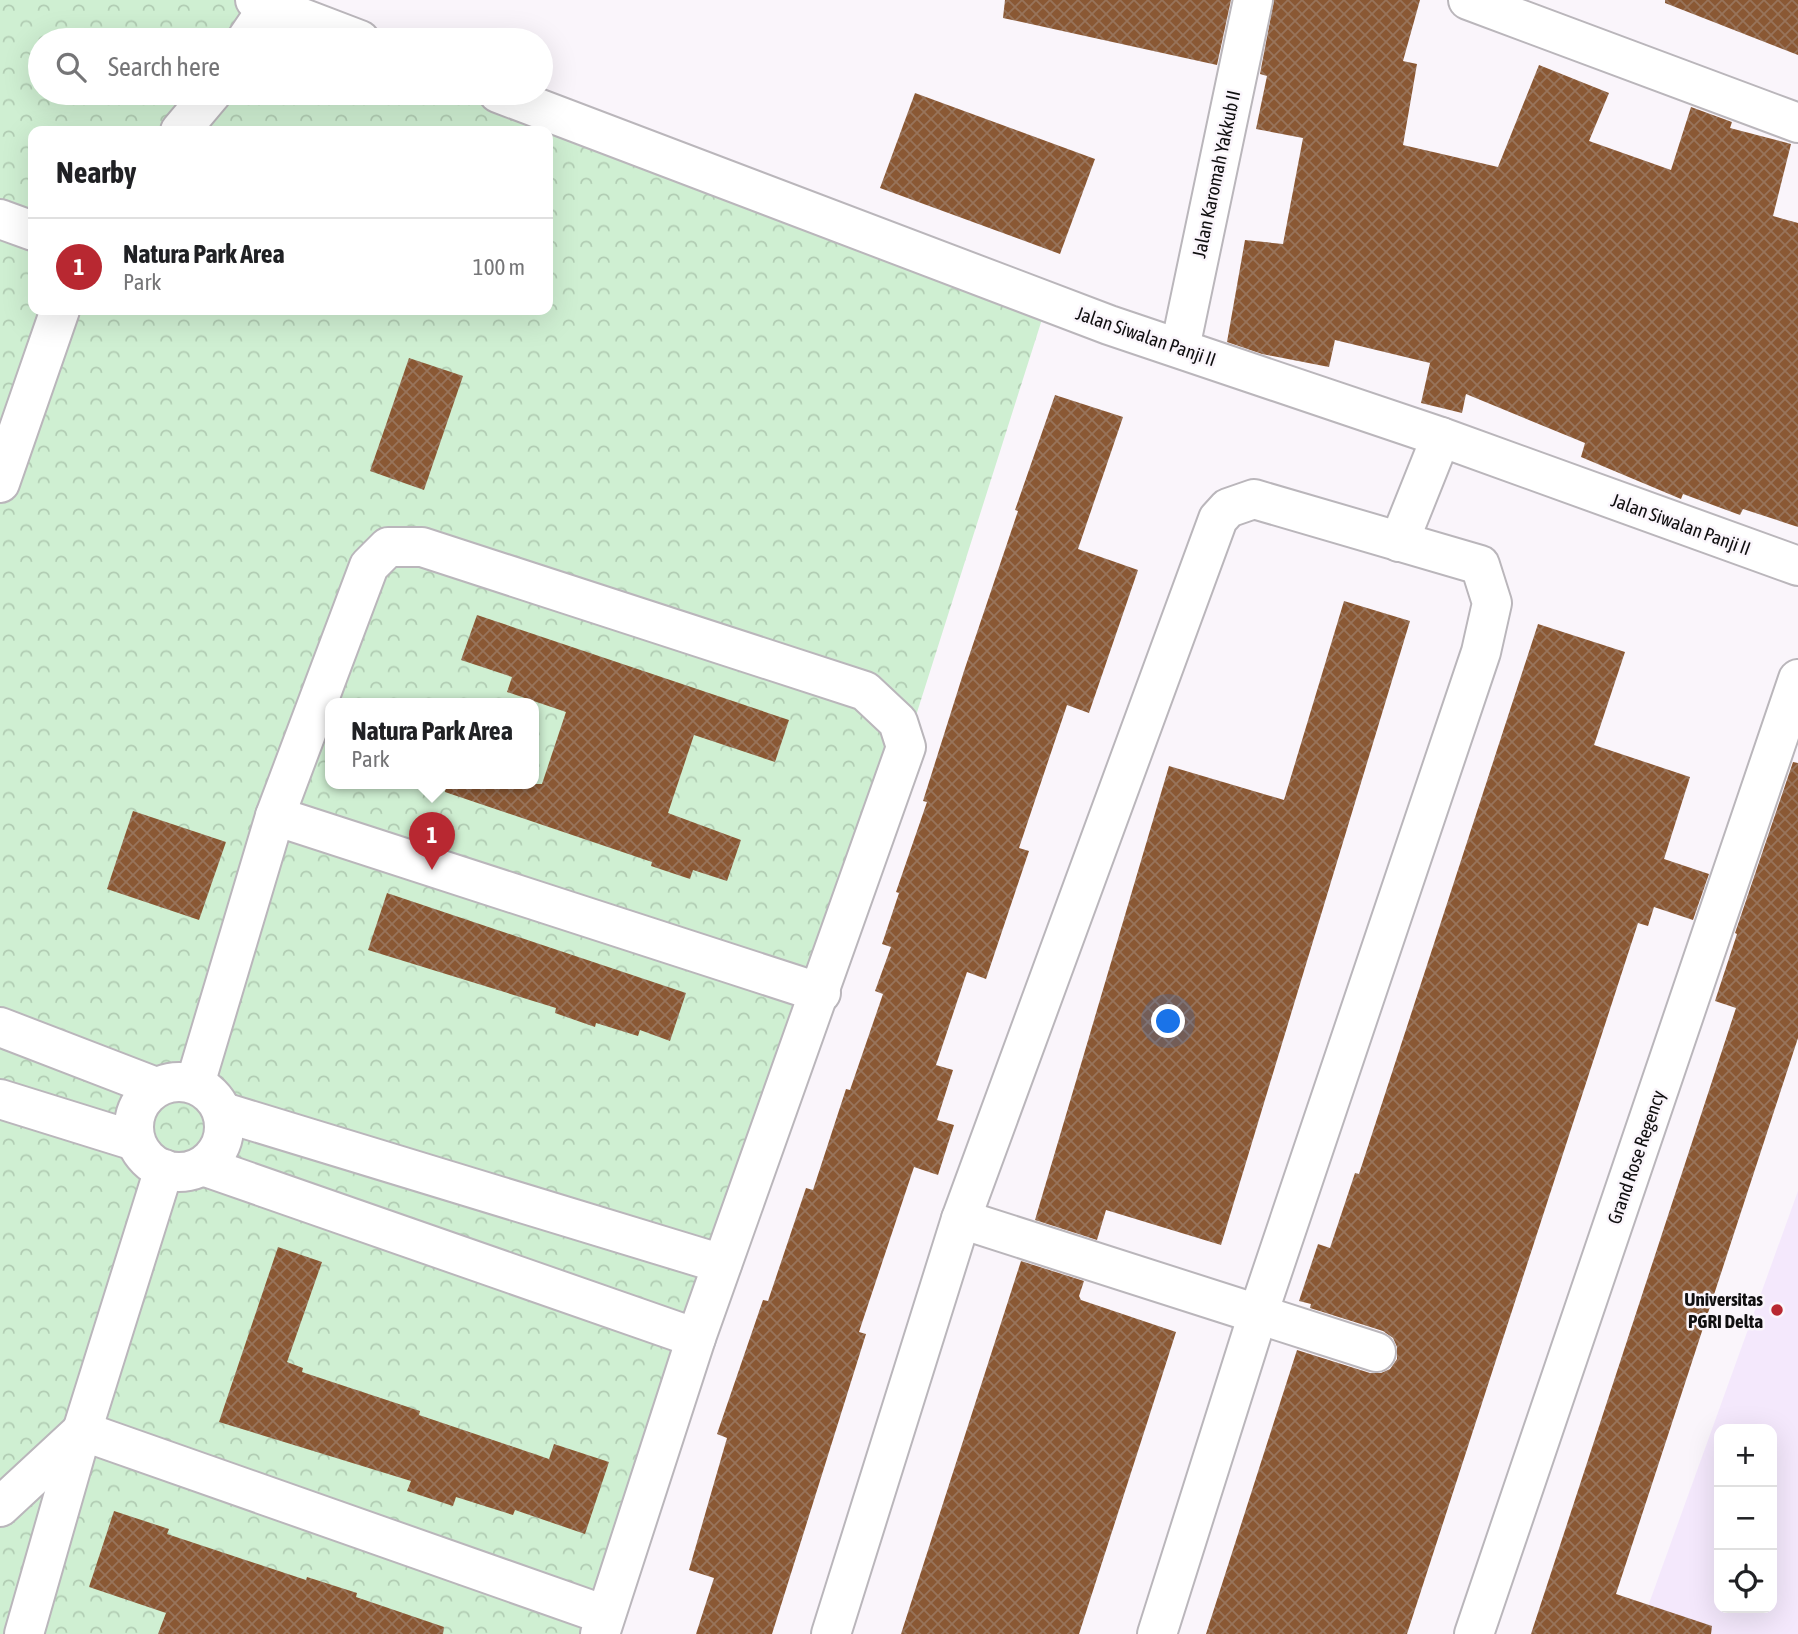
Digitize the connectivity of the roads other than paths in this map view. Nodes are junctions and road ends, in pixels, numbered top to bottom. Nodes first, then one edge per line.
1 (1253, 0) edge
2 (1468, 0) edge
3 (262, 3) edge
4 (251, 28) edge
5 (328, 28) edge
6 (202, 105) edge
7 (530, 105) edge
8 (1798, 123) edge
9 (184, 126) edge
10 (0, 219) edge
11 (28, 229) edge
12 (58, 315) edge
13 (1180, 348) junction
14 (1441, 437) junction
15 (0, 483) edge
16 (1399, 542) junction
17 (1798, 566) edge
18 (1798, 679) edge
19 (275, 816) junction
20 (821, 993) junction
21 (0, 1027) edge
22 (195, 1084) junction
23 (156, 1087) junction
24 (0, 1099) edge
25 (223, 1112) junction
26 (135, 1141) junction
27 (203, 1166) junction
28 (163, 1169) junction
29 (961, 1219) junction
30 (722, 1264) junction
31 (1258, 1314) junction
32 (696, 1338) junction
33 (1376, 1352) dead end
34 (82, 1431) junction
35 (0, 1507) edge
36 (602, 1625) edge
37 (24, 1634) edge
38 (831, 1634) edge
39 (1157, 1634) edge
40 (1474, 1634) edge

1 - 13 street, Jalan Karomah Yakkub II
2 - 8 street
3 - 4 street
3 - 5 street
6 - 9 street
7 - 13 street, Jalan Siwalan Panji II
10 - 11 street
12 - 15 street
13 - 14 street, Jalan Siwalan Panji II
14 - 16 street
14 - 17 street, Jalan Siwalan Panji II
16 - 29 street
16 - 31 street
18 - 40 street, Grand Rose Regency
19 - 20 street
19 - 20 street
19 - 22 street
20 - 30 street
21 - 23 street
22 - 23 street
22 - 25 street
23 - 26 street
24 - 26 street
25 - 27 street
25 - 30 street
26 - 28 street
27 - 28 street
27 - 32 street
28 - 34 street
29 - 31 street
29 - 38 street
30 - 32 street
31 - 33 street
31 - 39 street
32 - 36 street
34 - 35 street
34 - 36 street
34 - 37 street

